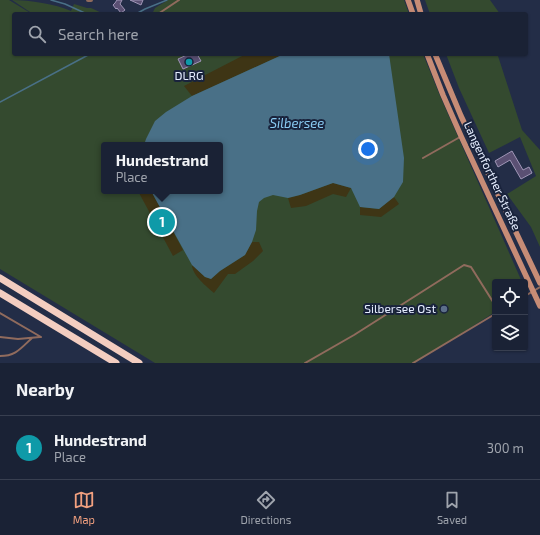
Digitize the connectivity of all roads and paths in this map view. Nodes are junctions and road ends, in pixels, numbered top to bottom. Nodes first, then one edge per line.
1 (88, 0) edge
2 (91, 0) edge
3 (179, 0) edge
4 (408, 0) edge
5 (416, 0) edge
6 (161, 12) edge
7 (412, 12) edge
8 (420, 12) edge
9 (428, 56) edge
10 (436, 56) edge
11 (461, 136) junction
12 (422, 158) dead end
13 (0, 278) edge
14 (540, 283) edge
15 (540, 287) edge
16 (533, 291) junction
17 (0, 293) edge
18 (528, 294) edge
19 (492, 300) edge
20 (540, 306) edge
21 (0, 313) edge
22 (493, 315) edge
23 (0, 337) edge
24 (32, 338) junction
25 (0, 356) edge
26 (116, 363) edge
27 (139, 363) edge
28 (305, 363) edge
29 (413, 363) edge

1 - 2 street
3 - 6 lane
4 - 7 main road
5 - 8 main road
9 - 11 main road, Langenforther Straße
10 - 14 main road, Langenforther Straße
11 - 12 lane
11 - 16 main road, Langenforther Straße
13 - 27 highway
15 - 16 lane
16 - 18 lane
16 - 20 main road, Langenforther Straße
17 - 26 highway
19 - 28 lane
21 - 24 lane
22 - 29 lane
23 - 24 lane
24 - 25 lane

